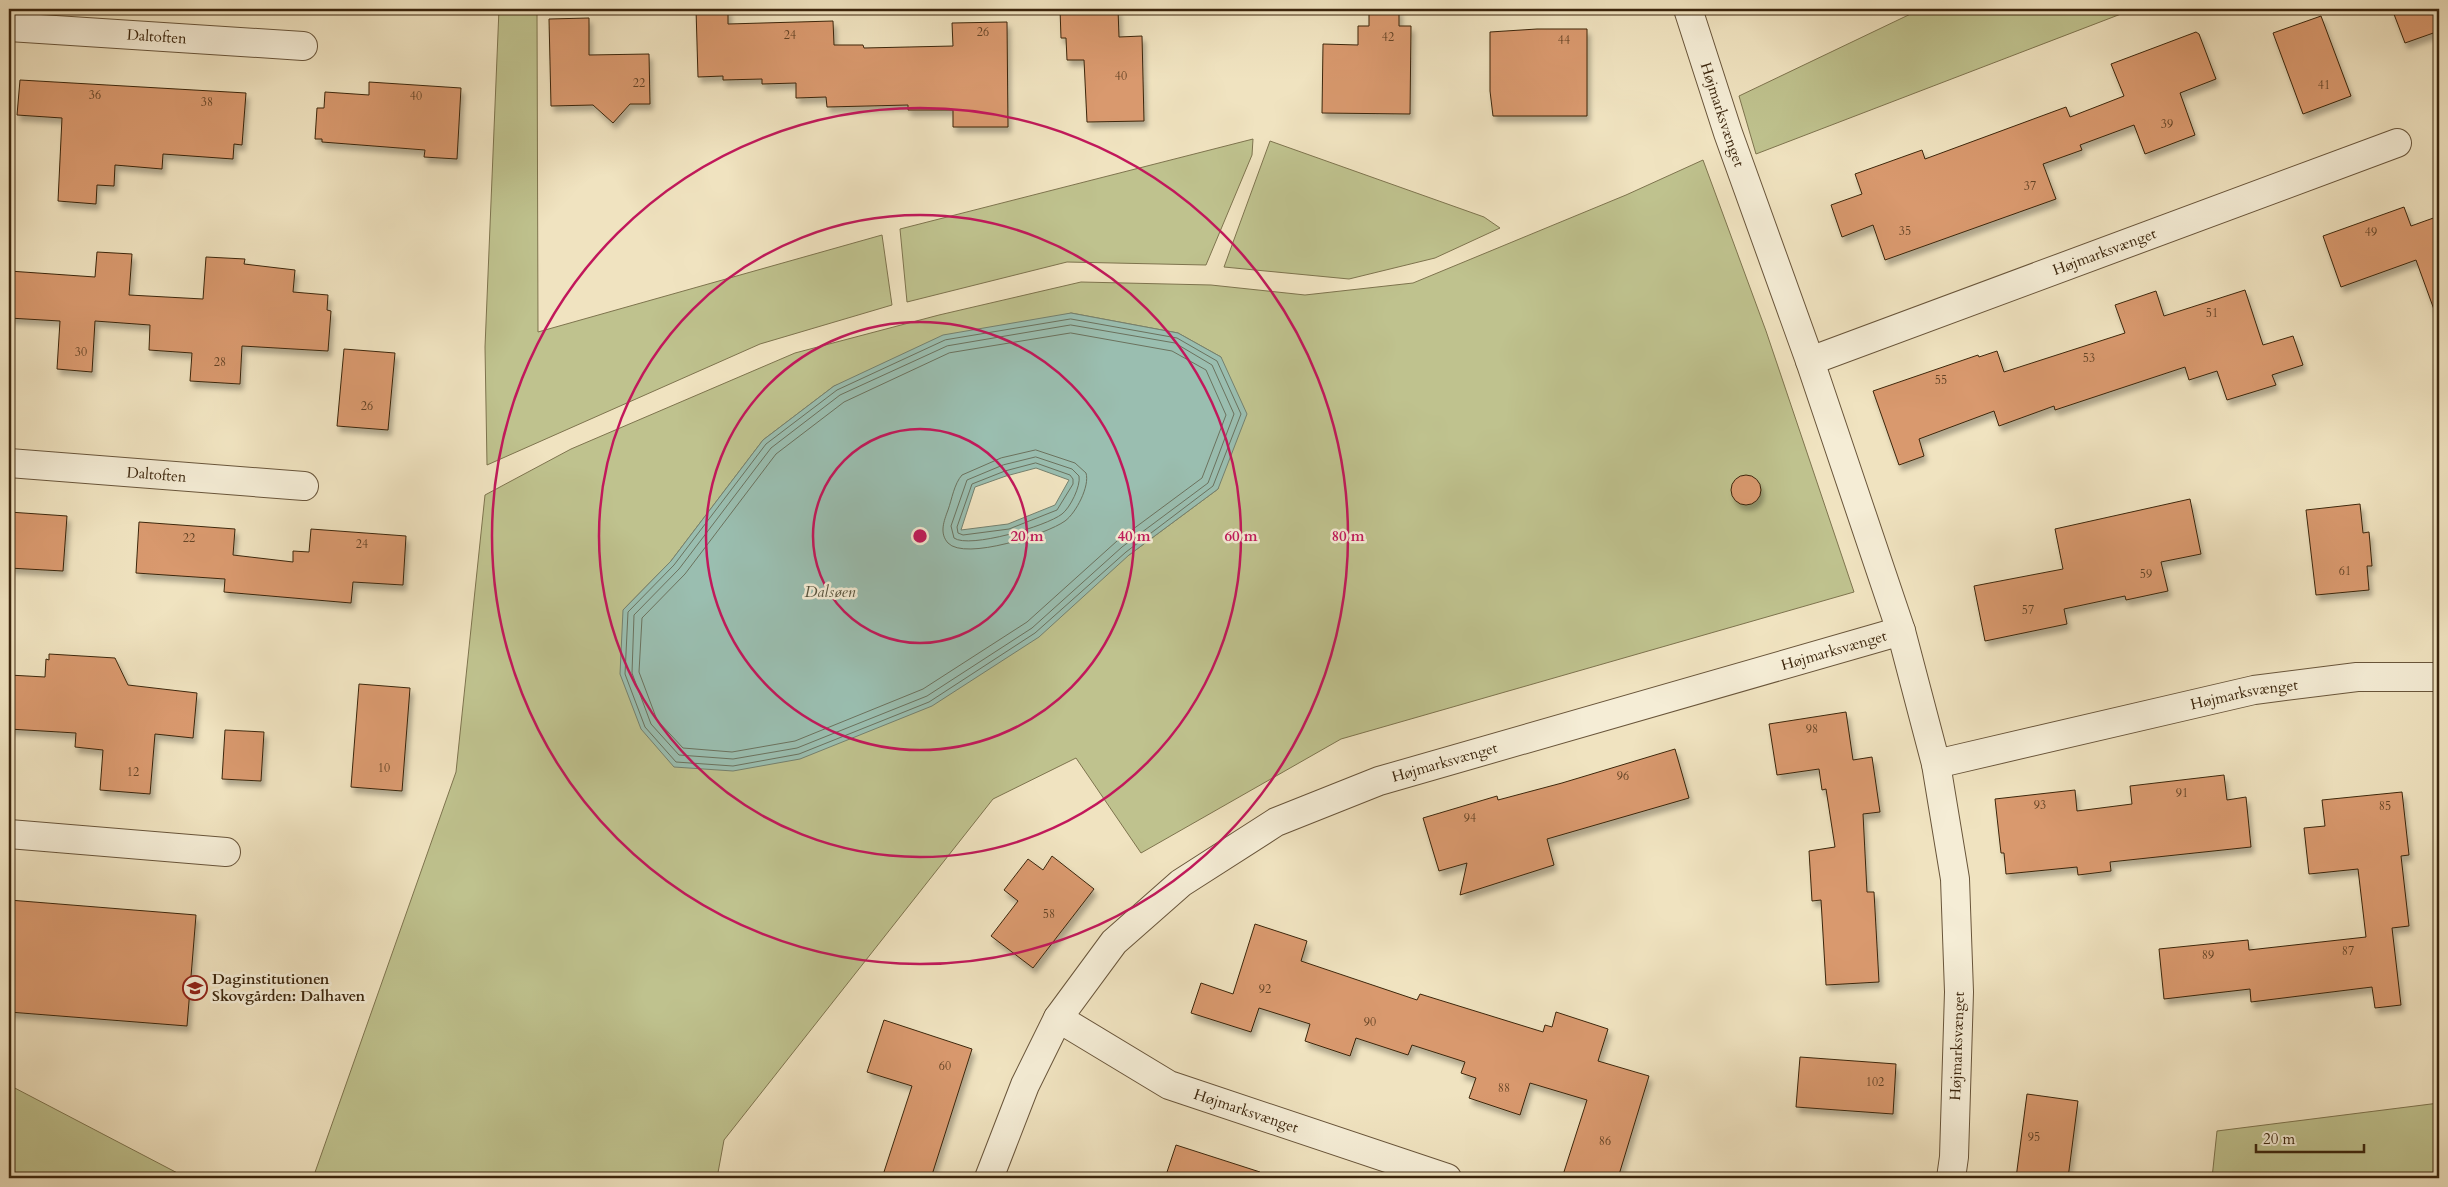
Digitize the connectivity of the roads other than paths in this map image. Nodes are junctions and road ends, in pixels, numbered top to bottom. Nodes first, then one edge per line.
1 (1688, 9) edge
2 (9, 27) edge
3 (303, 46) dead end
4 (2397, 143) dead end
5 (1810, 360) junction
6 (9, 462) edge
7 (304, 486) dead end
8 (1901, 631) junction
9 (2439, 676) edge
10 (1936, 764) junction
11 (9, 834) edge
12 (226, 852) dead end
13 (1058, 1018) junction
14 (989, 1178) edge
15 (1447, 1178) edge
16 (1951, 1178) edge

1 - 5 street, Højmarksvænget
2 - 3 street, Daltoften
4 - 5 street, Højmarksvænget
5 - 8 street, Højmarksvænget
6 - 7 street, Daltoften
8 - 10 street, Højmarksvænget
8 - 13 street, Højmarksvænget
9 - 10 street, Højmarksvænget
10 - 16 street, Højmarksvænget
11 - 12 street
13 - 14 street, Højmarksvænget
13 - 15 street, Højmarksvænget

